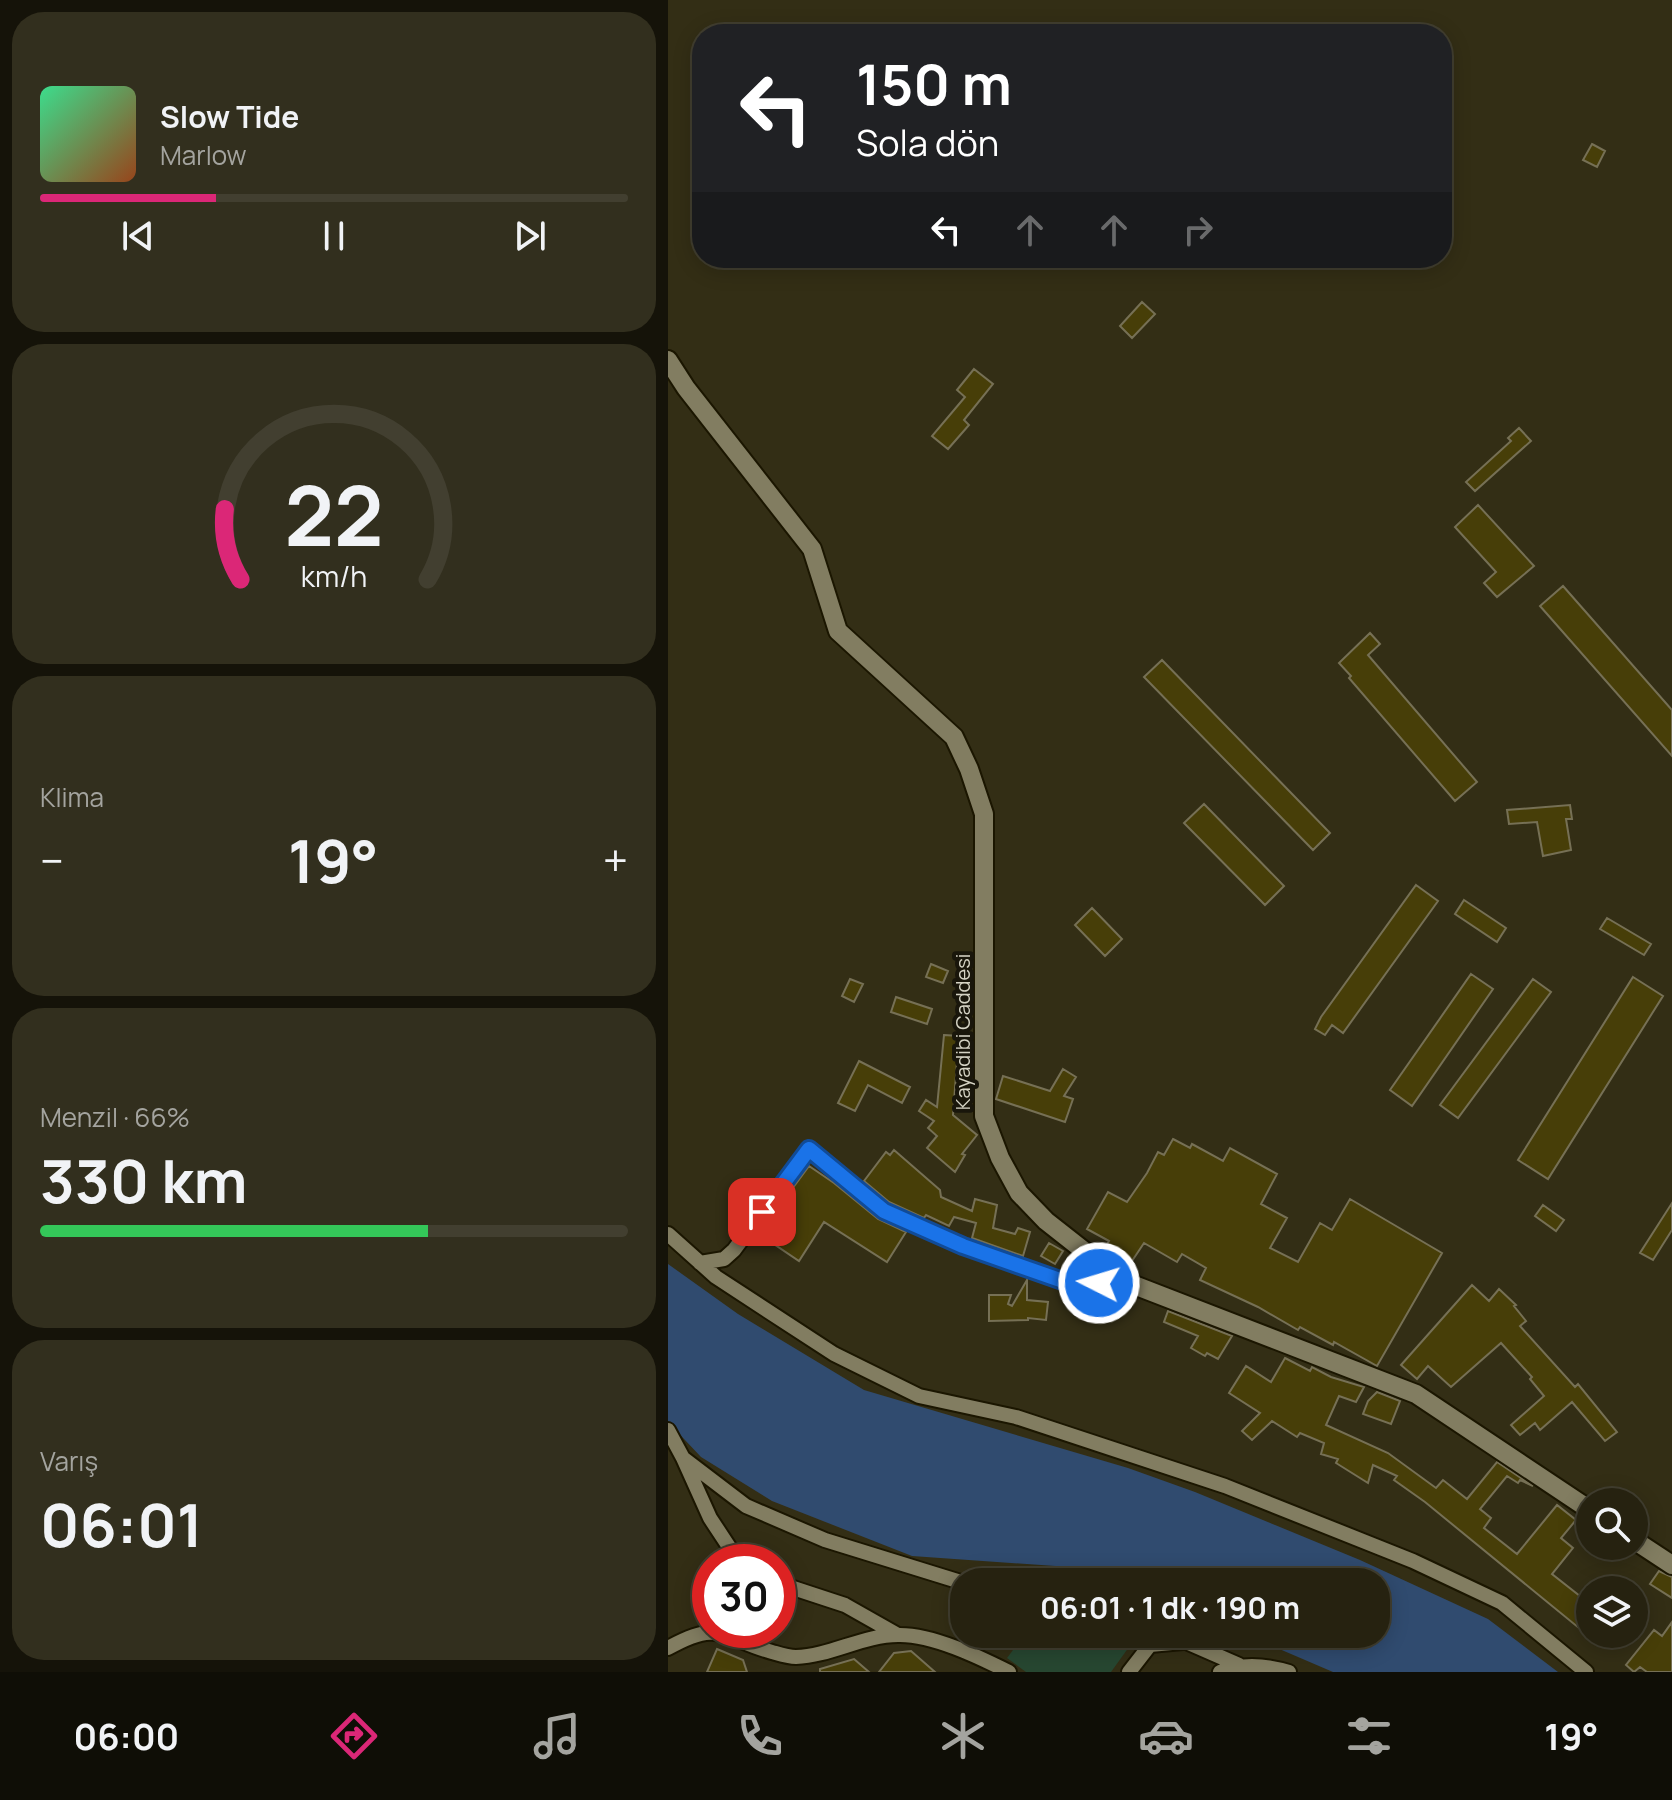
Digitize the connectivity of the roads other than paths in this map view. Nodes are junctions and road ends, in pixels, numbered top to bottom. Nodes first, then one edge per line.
1 (668, 360) edge
2 (668, 1234) edge
3 (700, 1263) junction
4 (1121, 1280) junction
5 (668, 1430) edge
6 (683, 1458) junction
7 (1576, 1501) edge
8 (727, 1544) edge
9 (1648, 1549) edge
10 (1672, 1565) edge
11 (950, 1579) edge
12 (796, 1589) edge
13 (898, 1635) junction
14 (668, 1648) edge
15 (1148, 1648) edge
16 (1199, 1648) edge
17 (794, 1665) edge
18 (1239, 1665) junction
19 (988, 1668) edge
20 (1009, 1672) edge
21 (1129, 1672) edge
22 (1220, 1672) edge
23 (1289, 1672) edge
24 (1586, 1672) edge

1 - 4 street, Kayadibi Caddesi
2 - 3 street
3 - 4 street
3 - 24 street
4 - 7 street, Kayadibi Caddesi
5 - 6 street
6 - 8 street
6 - 11 street
9 - 10 street
12 - 13 street
13 - 17 street
13 - 19 street
14 - 17 street
15 - 21 street
16 - 18 street
18 - 22 street
18 - 23 street
19 - 20 street

